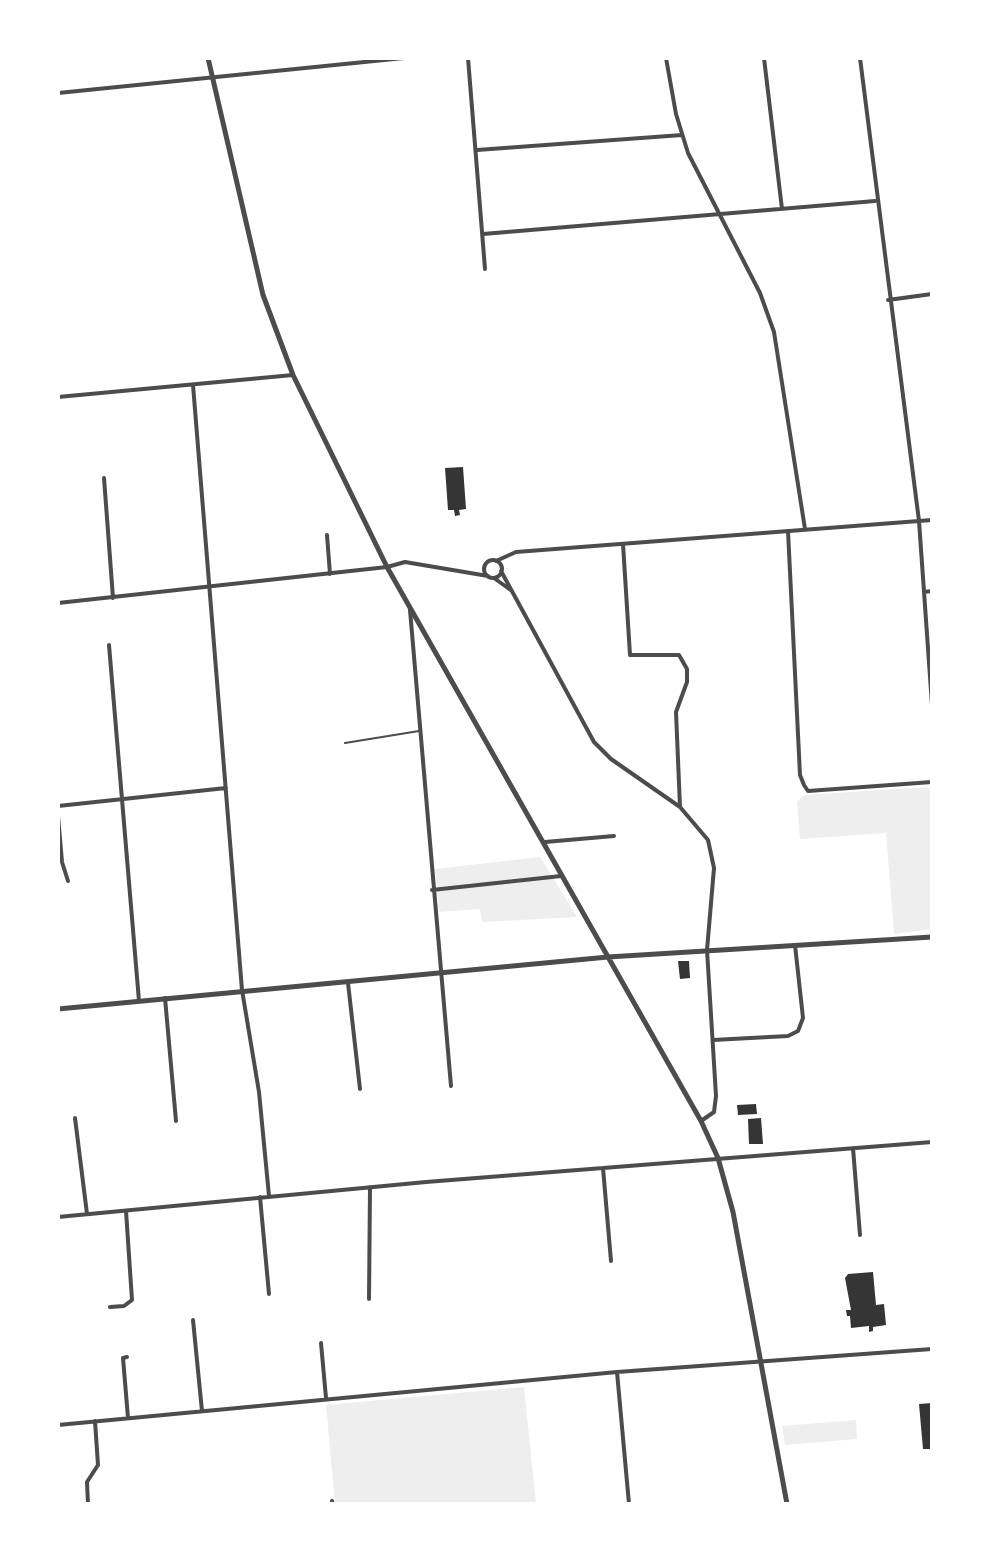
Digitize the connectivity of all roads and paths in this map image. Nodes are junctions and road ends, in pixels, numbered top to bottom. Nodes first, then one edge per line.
1 (208, 58) edge
2 (404, 58) edge
3 (468, 58) edge
4 (666, 58) edge
5 (764, 58) edge
6 (860, 58) edge
7 (213, 79) junction
8 (58, 93) edge
9 (683, 135) junction
10 (477, 150) junction
11 (875, 201) junction
12 (782, 209) junction
13 (718, 215) junction
14 (483, 234) junction
15 (485, 269) dead end
16 (932, 294) edge
17 (888, 300) junction
18 (293, 375) junction
19 (193, 385) junction
20 (58, 397) edge
21 (104, 478) dead end
22 (932, 520) edge
23 (919, 521) junction
24 (805, 529) junction
25 (788, 531) junction
26 (327, 535) dead end
27 (623, 544) junction
28 (498, 563) junction
29 (387, 567) junction
30 (485, 568) junction
31 (466, 571) junction
32 (501, 571) junction
33 (330, 574) junction
34 (491, 577) junction
35 (210, 588) junction
36 (932, 591) edge
37 (924, 592) junction
38 (514, 593) junction
39 (113, 598) junction
40 (58, 603) edge
41 (410, 608) junction
42 (109, 645) dead end
43 (932, 705) edge
44 (420, 731) junction
45 (345, 743) dead end
46 (932, 782) edge
47 (226, 788) junction
48 (125, 799) junction
49 (58, 806) edge
50 (680, 807) junction
51 (58, 816) edge
52 (614, 836) dead end
53 (545, 842) junction
54 (563, 876) junction
55 (68, 881) dead end
56 (432, 890) junction
57 (932, 937) edge
58 (795, 945) junction
59 (707, 950) junction
60 (608, 957) junction
61 (439, 971) junction
62 (347, 980) junction
63 (242, 990) junction
64 (165, 998) junction
65 (139, 1001) junction
66 (58, 1009) edge
67 (713, 1040) junction
68 (451, 1086) dead end
69 (360, 1089) dead end
70 (75, 1118) dead end
71 (176, 1121) dead end
72 (701, 1121) junction
73 (932, 1142) edge
74 (853, 1148) junction
75 (718, 1158) junction
76 (603, 1168) junction
77 (370, 1187) junction
78 (269, 1196) junction
79 (260, 1197) junction
80 (126, 1211) junction
81 (87, 1214) junction
82 (58, 1217) edge
83 (860, 1235) dead end
84 (611, 1261) dead end
85 (269, 1294) dead end
86 (369, 1299) dead end
87 (110, 1307) dead end
88 (193, 1320) dead end
89 (321, 1343) dead end
90 (932, 1349) edge
91 (127, 1357) dead end
92 (760, 1361) junction
93 (617, 1372) junction
94 (326, 1398) junction
95 (202, 1411) junction
96 (128, 1418) junction
97 (95, 1421) junction
98 (58, 1425) edge
99 (88, 1504) edge
100 (629, 1504) edge
101 (787, 1504) edge

1 - 7 street
2 - 7 street
3 - 10 street
4 - 9 street
5 - 12 street
6 - 11 street
7 - 8 street
7 - 18 street
9 - 10 street
9 - 13 street
10 - 14 street
11 - 12 street
11 - 17 street
12 - 13 street
13 - 14 street
13 - 24 street
14 - 15 street
16 - 17 street
17 - 23 street
18 - 19 street
18 - 29 street
19 - 20 street
19 - 35 street
21 - 39 street
22 - 23 street
23 - 24 street
23 - 37 street
24 - 25 street
25 - 27 street
25 - 46 street
26 - 33 street
27 - 28 street
27 - 50 street
28 - 30 street
28 - 32 street
29 - 31 street
29 - 33 street
29 - 41 street
30 - 31 street
30 - 34 street
31 - 34 street
32 - 34 street
32 - 38 street
33 - 35 street
34 - 38 street
35 - 39 street
35 - 47 street
36 - 37 street
37 - 43 street
38 - 50 street
39 - 40 street
41 - 44 street
41 - 53 street
42 - 48 street
44 - 45 lane
44 - 56 street
47 - 48 street
47 - 63 street
48 - 49 street
48 - 65 street
50 - 59 street
51 - 55 street
52 - 53 street
53 - 54 street
54 - 56 street
54 - 60 street
56 - 61 street
57 - 58 street
58 - 59 street
58 - 67 street
59 - 60 street
59 - 67 street
60 - 61 street
60 - 72 street
61 - 62 street
61 - 68 street
62 - 63 street
62 - 69 street
63 - 64 street
63 - 78 street
64 - 65 street
64 - 71 street
65 - 66 street
67 - 72 street
70 - 81 street
72 - 75 street
73 - 74 street
74 - 75 street
74 - 83 street
75 - 76 street
75 - 92 street
76 - 77 street
76 - 84 street
77 - 78 street
77 - 86 street
78 - 79 street
79 - 80 street
79 - 85 street
80 - 81 street
80 - 87 street
81 - 82 street
88 - 95 street
89 - 94 street
90 - 92 street
91 - 96 street
92 - 93 street
92 - 101 street
93 - 94 street
93 - 100 street
94 - 95 street
95 - 96 street
96 - 97 street
97 - 98 street
97 - 99 street

